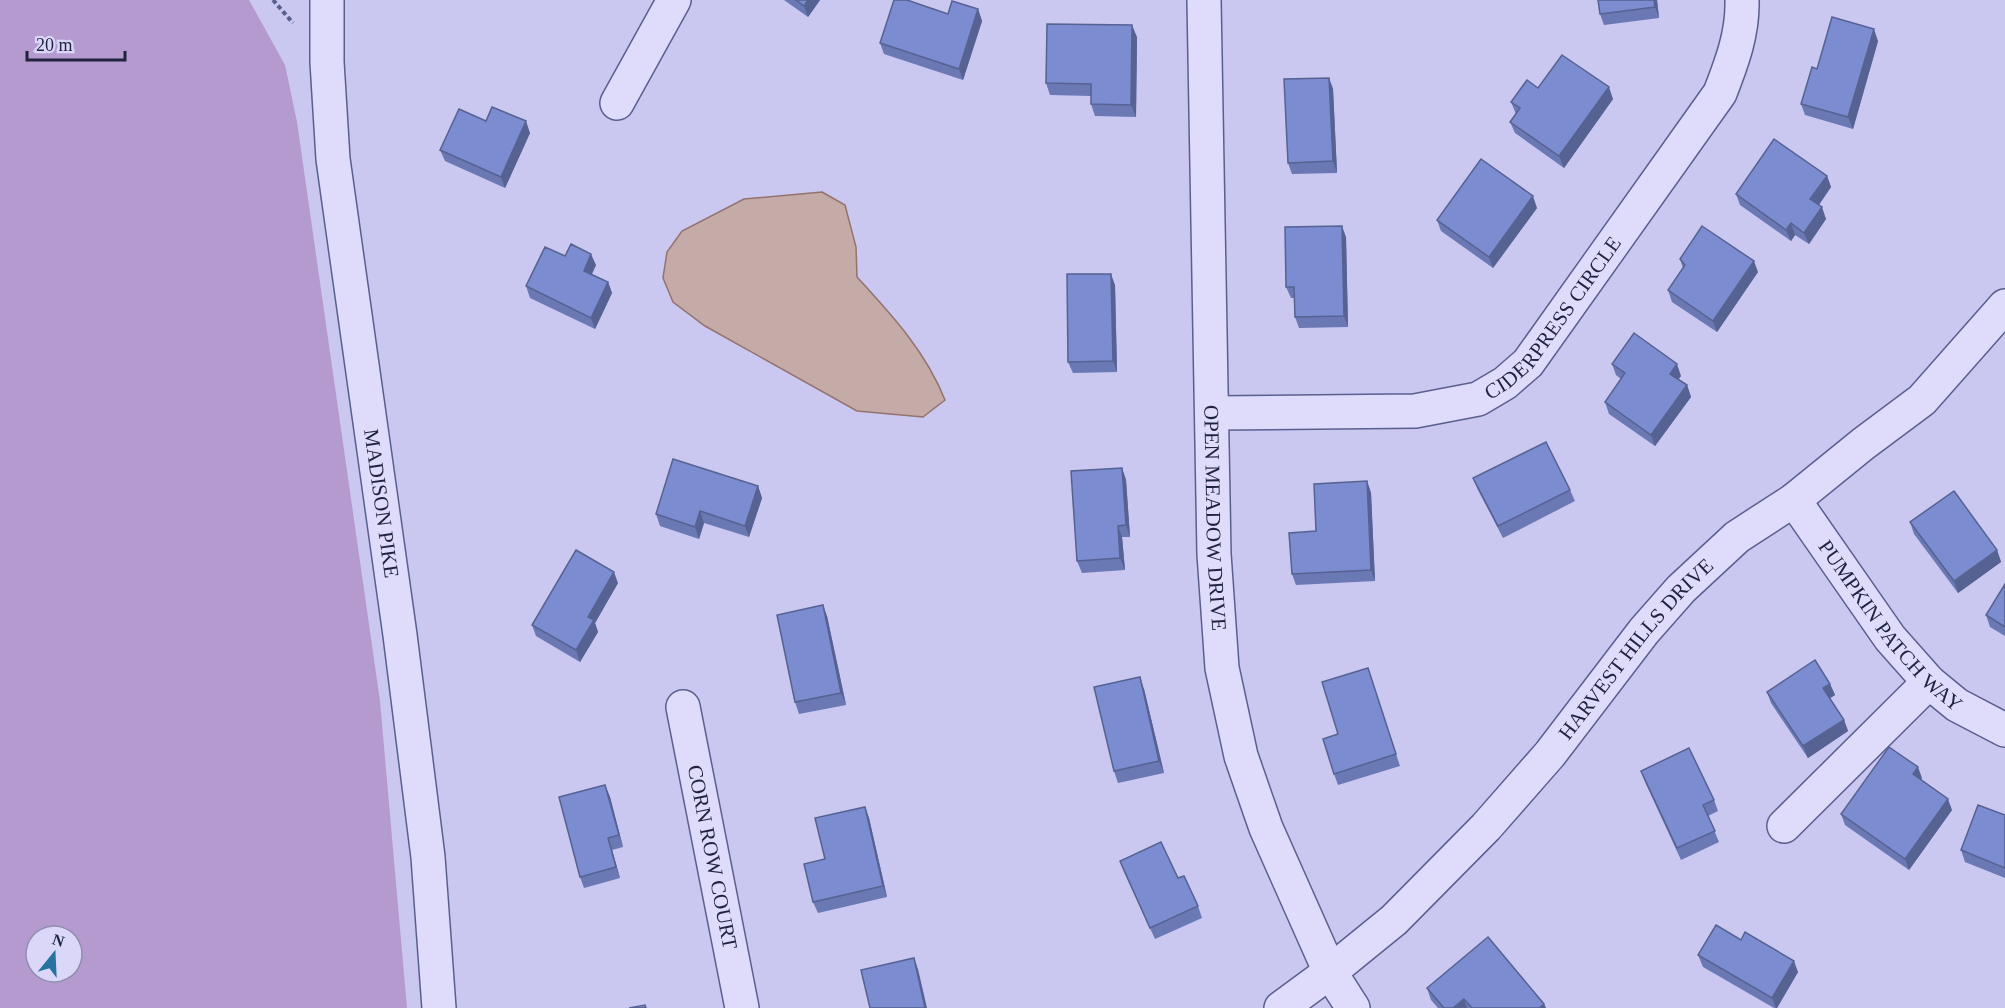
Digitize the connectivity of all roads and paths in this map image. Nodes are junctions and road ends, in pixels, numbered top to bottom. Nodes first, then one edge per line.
1 (327, 0) edge
2 (674, 0) edge
3 (1204, 0) edge
4 (1742, 0) edge
5 (617, 103) dead end
6 (2005, 306) edge
7 (1213, 413) junction
8 (1794, 501) junction
9 (1929, 682) junction
10 (683, 706) dead end
11 (2005, 730) edge
12 (1784, 826) dead end
13 (1330, 972) junction
14 (439, 1008) edge
15 (741, 1008) edge
16 (1281, 1008) edge
17 (1353, 1008) edge

1 - 14 street, MADISON PIKE
2 - 5 street
3 - 7 street, OPEN MEADOW DRIVE
4 - 7 street, CIDERPRESS CIRCLE
6 - 8 street, HARVEST HILLS DRIVE
7 - 13 street, OPEN MEADOW DRIVE
8 - 9 street, PUMPKIN PATCH WAY
8 - 13 street, HARVEST HILLS DRIVE
9 - 11 street, PUMPKIN PATCH WAY
9 - 12 street
10 - 15 street, CORN ROW COURT
13 - 16 street, HARVEST HILLS DRIVE
13 - 17 street, OPEN MEADOW DRIVE

